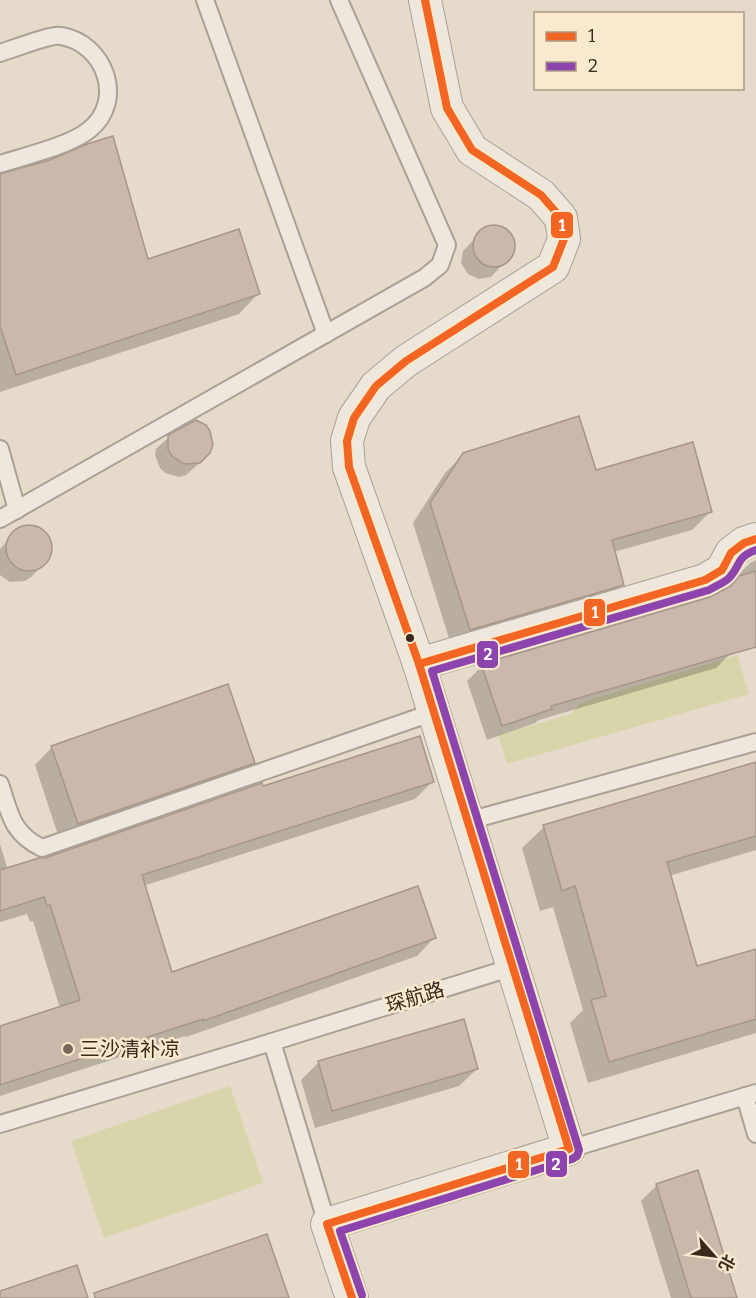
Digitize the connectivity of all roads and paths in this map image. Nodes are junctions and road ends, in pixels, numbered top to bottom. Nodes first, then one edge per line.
1 (205, 0) edge
2 (339, 0) edge
3 (425, 0) edge
4 (0, 53) edge
5 (0, 164) edge
6 (326, 334) junction
7 (0, 449) edge
8 (17, 510) junction
9 (0, 519) edge
10 (756, 539) edge
11 (419, 664) junction
12 (434, 712) junction
13 (756, 742) edge
14 (0, 783) edge
15 (468, 821) junction
16 (513, 967) junction
17 (272, 1042) junction
18 (750, 1095) edge
19 (0, 1124) edge
20 (756, 1134) edge
21 (569, 1149) junction
22 (327, 1224) junction
23 (352, 1298) edge

1 - 6 lane
2 - 6 lane
3 - 11 street
4 - 5 lane
6 - 8 lane
7 - 8 lane
8 - 9 lane
10 - 11 street
11 - 12 street
12 - 14 lane
12 - 15 street
13 - 15 lane
15 - 16 street
16 - 17 lane, 琛航路
16 - 21 street
17 - 19 lane, 琛航路
17 - 22 lane
18 - 20 lane
18 - 21 lane
21 - 22 street
22 - 23 street

